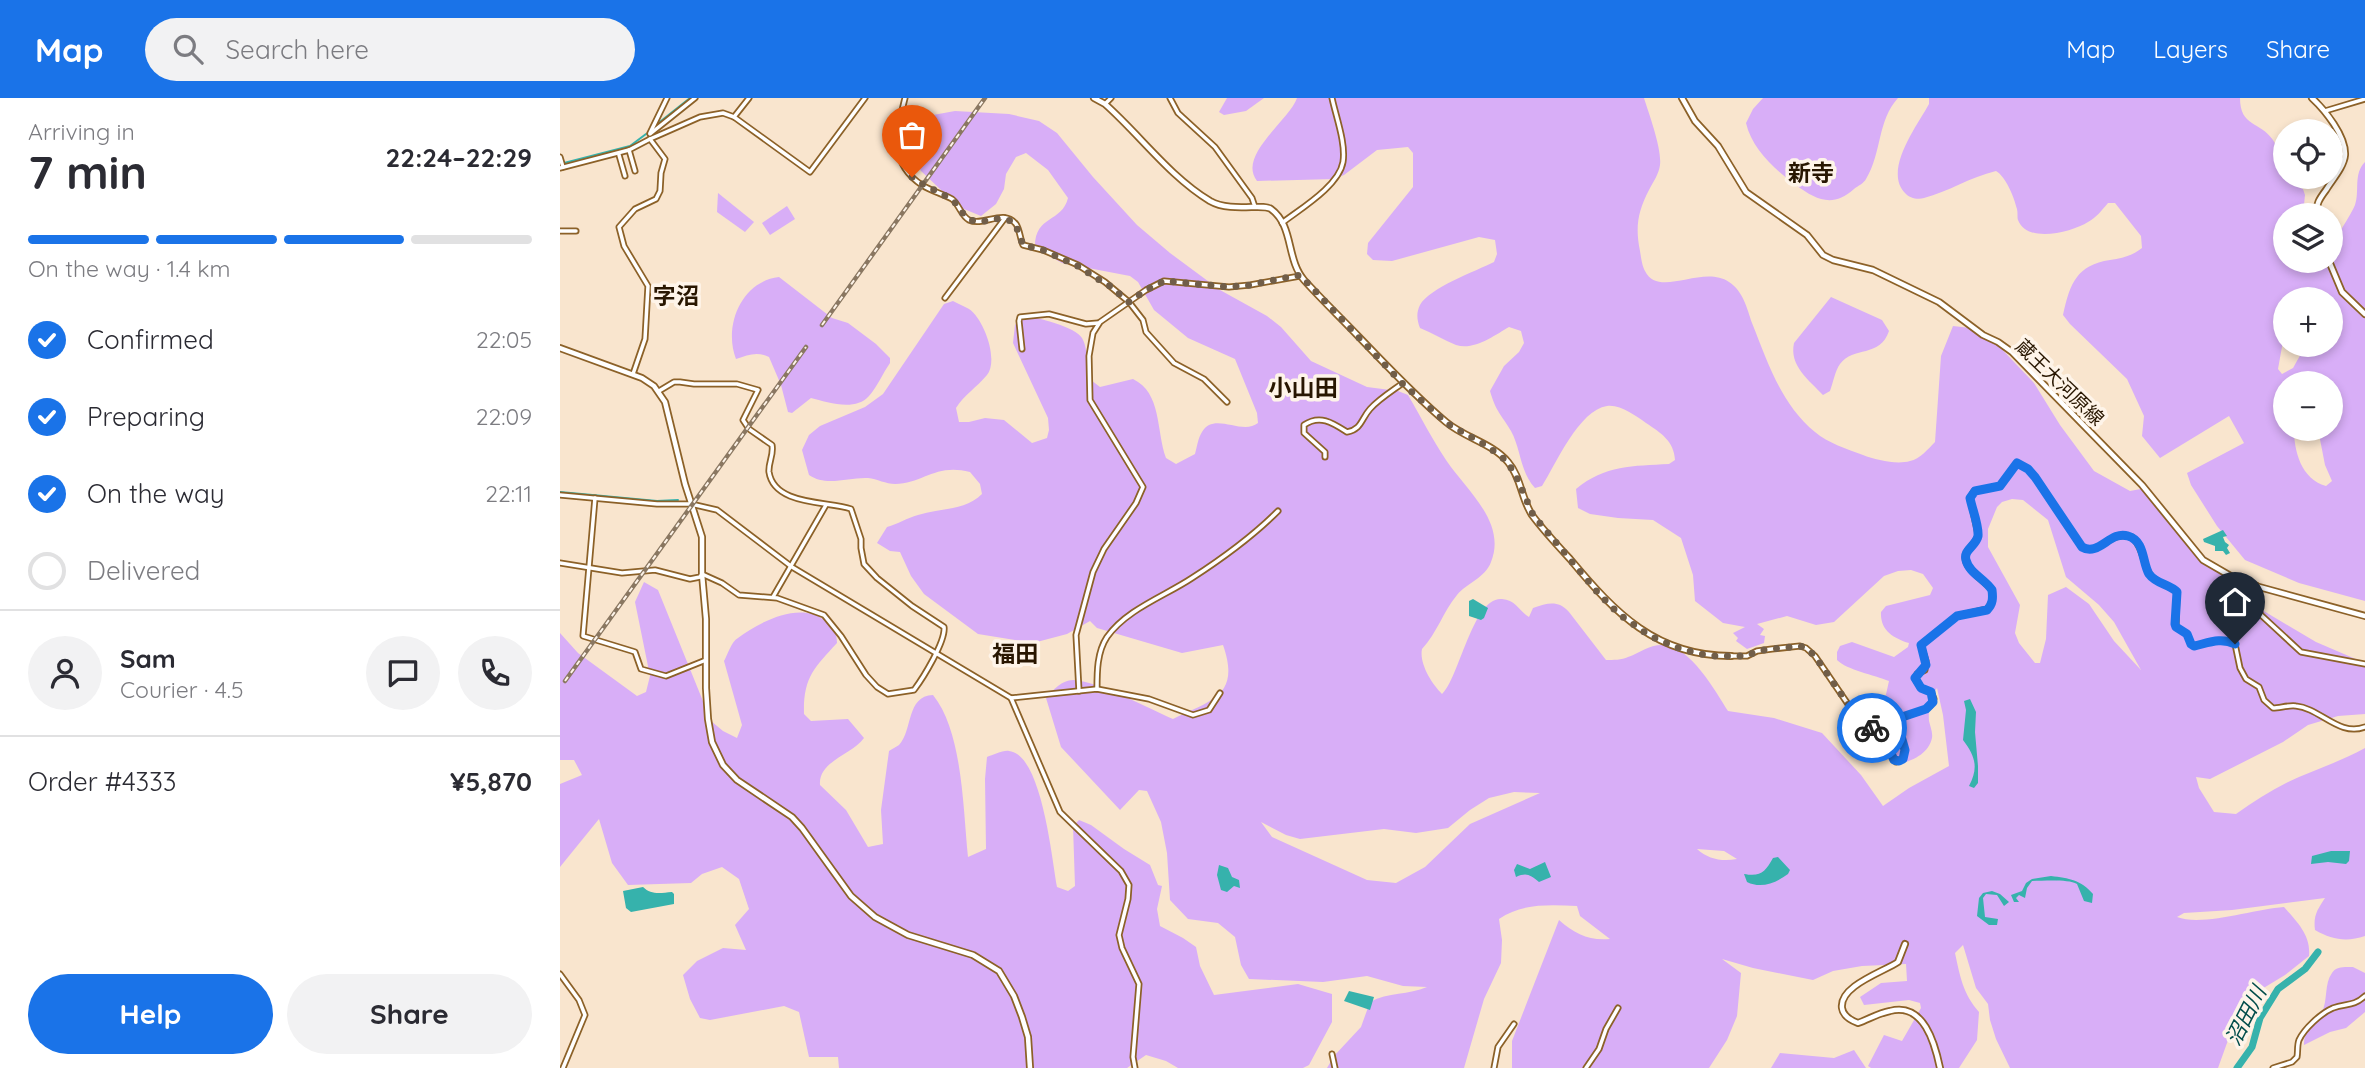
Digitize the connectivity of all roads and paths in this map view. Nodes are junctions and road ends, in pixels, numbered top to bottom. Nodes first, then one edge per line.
1 (667, 98) edge
2 (695, 98) edge
3 (748, 98) edge
4 (864, 98) edge
5 (905, 98) edge
6 (1094, 98) edge
7 (1111, 98) edge
8 (1170, 98) edge
9 (1332, 98) edge
10 (1682, 98) edge
11 (2312, 98) edge
12 (2365, 99) edge
13 (1105, 104) junction
14 (2325, 110) junction
15 (734, 117) junction
16 (650, 136) junction
17 (629, 150) junction
18 (618, 154) junction
19 (561, 164) edge
20 (635, 171) dead end
21 (625, 176) dead end
22 (2318, 203) edge
23 (1255, 207) junction
24 (1005, 218) junction
25 (1282, 223) junction
26 (560, 231) edge
27 (576, 232) dead end
28 (2334, 273) edge
29 (1300, 275) junction
30 (944, 298) dead end
31 (1129, 302) junction
32 (2365, 314) edge
33 (1100, 322) junction
34 (560, 348) edge
35 (1022, 349) dead end
36 (633, 374) junction
37 (1402, 383) junction
38 (659, 391) junction
39 (1227, 402) dead end
40 (1325, 457) dead end
41 (560, 495) edge
42 (594, 498) junction
43 (691, 504) junction
44 (826, 505) junction
45 (1278, 511) dead end
46 (560, 563) edge
47 (590, 567) junction
48 (792, 567) junction
49 (702, 575) junction
50 (2256, 585) junction
51 (773, 597) junction
52 (2365, 616) edge
53 (936, 653) junction
54 (1731, 656) joint
55 (706, 660) junction
56 (2365, 664) edge
57 (1097, 689) junction
58 (1079, 691) junction
59 (1220, 693) dead end
60 (1011, 698) junction
61 (2365, 727) edge
62 (1905, 944) dead end
63 (560, 974) edge
64 (2365, 996) edge
65 (1618, 1008) dead end
66 (1514, 1024) dead end
67 (1332, 1054) dead end
68 (563, 1068) edge
69 (1030, 1068) edge
70 (1135, 1068) edge
71 (1335, 1068) edge
72 (1494, 1068) edge
73 (1586, 1068) edge
74 (1940, 1068) edge
75 (2273, 1068) edge

1 - 16 street
2 - 16 street
3 - 15 street
4 - 15 street
5 - 24 street
6 - 13 street
7 - 13 street
8 - 23 street
9 - 25 street
10 - 50 street, 蔵王大河原線
11 - 14 street
12 - 14 street
13 - 23 street
14 - 22 street
15 - 16 street
16 - 17 street
16 - 36 street
17 - 18 street
17 - 20 street
18 - 19 street
18 - 21 street
23 - 25 street
24 - 30 street
24 - 31 street
25 - 29 street
26 - 27 street
28 - 32 street
29 - 31 street
29 - 37 street
31 - 33 street
31 - 39 street
33 - 35 street
33 - 58 street
34 - 36 street
36 - 38 street
37 - 40 street
37 - 54 street
38 - 43 street
38 - 44 street
41 - 42 street
42 - 43 street
42 - 47 street
43 - 48 street
43 - 49 street
44 - 48 street
44 - 53 street
45 - 57 street
46 - 47 street
47 - 49 street
47 - 55 street
48 - 51 street
48 - 53 street
49 - 51 street
49 - 55 street
50 - 52 street, 蔵王大河原線
50 - 56 street
51 - 53 street
53 - 60 street
54 - 61 street
55 - 69 street
57 - 58 street
57 - 59 street
58 - 60 street
60 - 70 street
62 - 74 street
63 - 68 street
64 - 75 street
65 - 73 street
66 - 72 street
67 - 71 street

